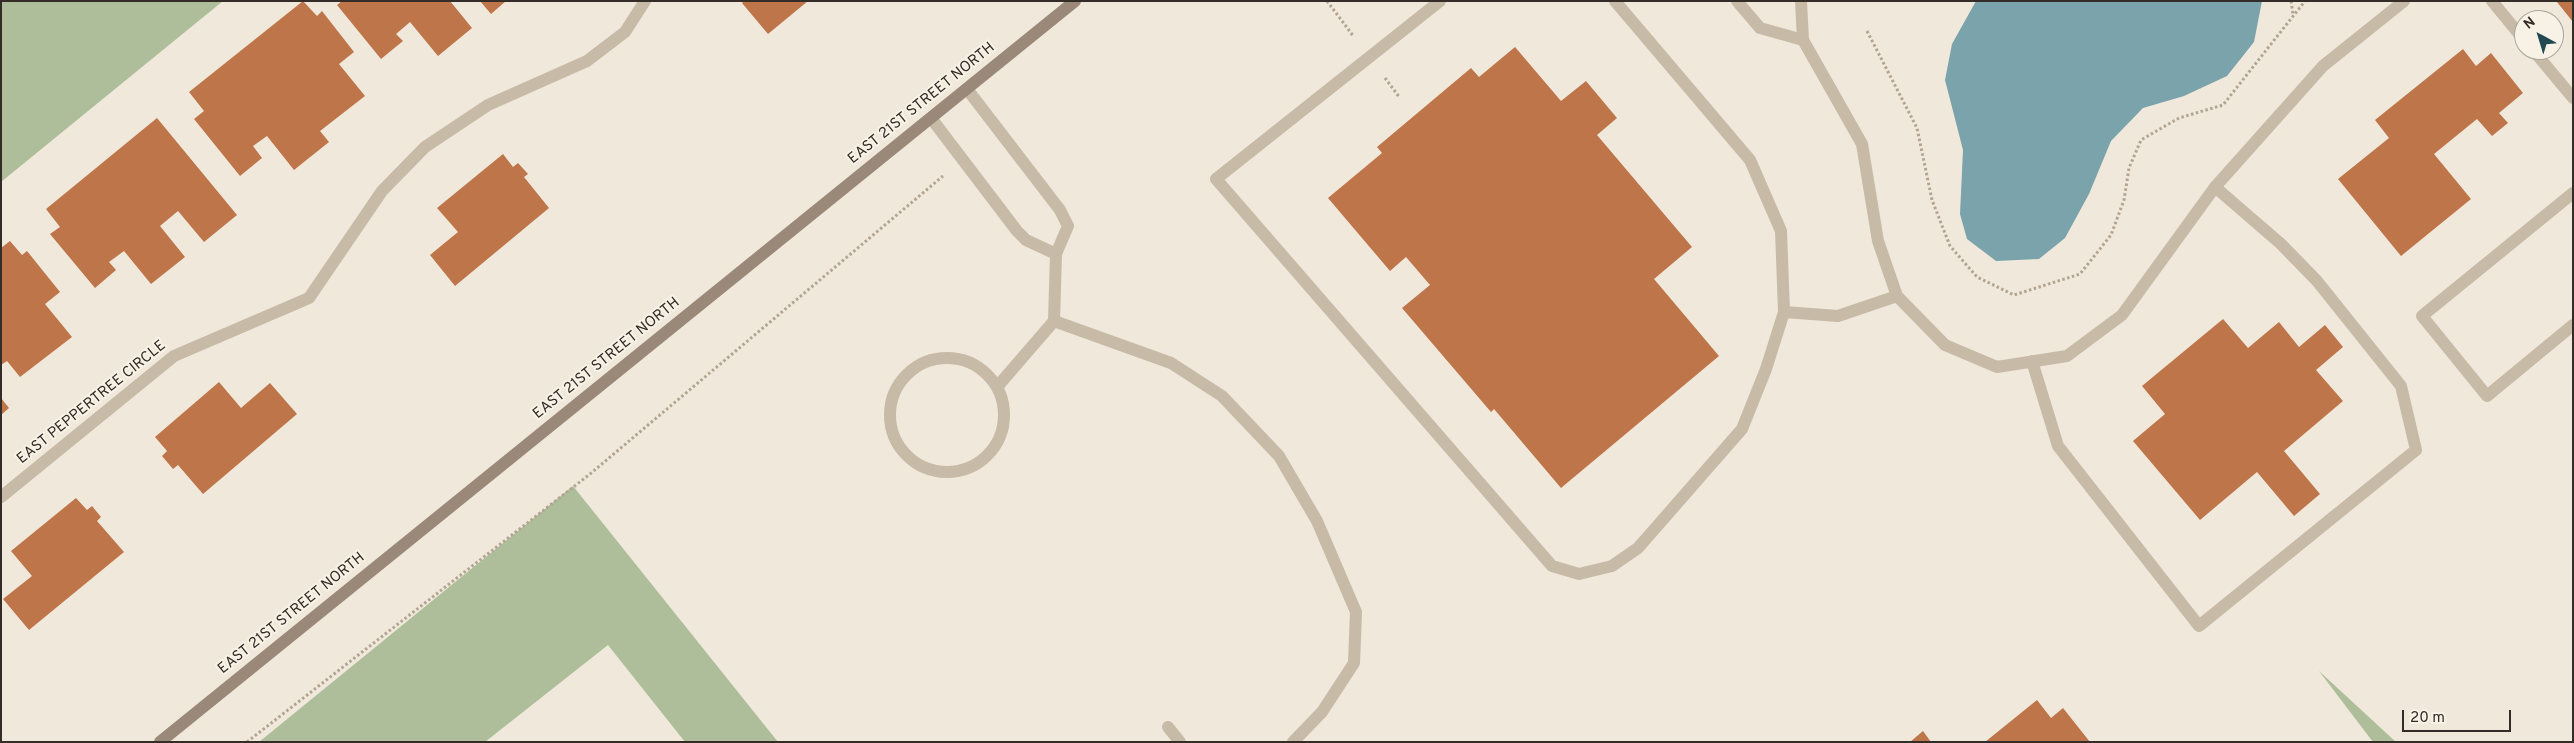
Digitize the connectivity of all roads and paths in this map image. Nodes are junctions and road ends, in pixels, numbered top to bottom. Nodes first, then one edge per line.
1 (645, 1) edge
2 (1075, 1) edge
3 (1440, 1) edge
4 (1615, 1) edge
5 (1737, 1) edge
6 (1801, 1) edge
7 (2291, 1) edge
8 (2305, 1) edge
9 (2404, 1) edge
10 (2492, 1) edge
11 (2293, 15) junction
12 (2514, 28) edge
13 (1867, 31) dead end
14 (1803, 40) junction
15 (2541, 60) edge
16 (967, 89) junction
17 (2573, 98) edge
18 (931, 118) junction
19 (963, 159) junction
20 (2215, 187) junction
21 (2573, 193) edge
22 (1056, 254) junction
23 (1898, 296) junction
24 (1784, 312) junction
25 (1054, 321) junction
26 (2573, 325) edge
27 (2032, 361) junction
28 (997, 388) junction
29 (1, 497) edge
30 (1168, 726) dead end
31 (160, 742) edge
32 (247, 742) edge
33 (1180, 742) edge
34 (1293, 742) edge

1 - 29 street, EAST PEPPERTREE CIRCLE
2 - 16 main road, EAST 21ST STREET NORTH
3 - 24 street
4 - 24 street
5 - 14 street
6 - 14 street
7 - 11 path
8 - 11 path
9 - 20 street
10 - 12 street
11 - 13 path
14 - 23 street
15 - 17 street
16 - 18 main road, EAST 21ST STREET NORTH
16 - 22 street
18 - 19 street
18 - 31 main road, EAST 21ST STREET NORTH
19 - 22 street
19 - 32 path
20 - 27 street
20 - 27 street
21 - 26 street
22 - 25 street
23 - 24 street
23 - 27 street
25 - 28 street
25 - 34 street
28 - 28 street
30 - 33 street

